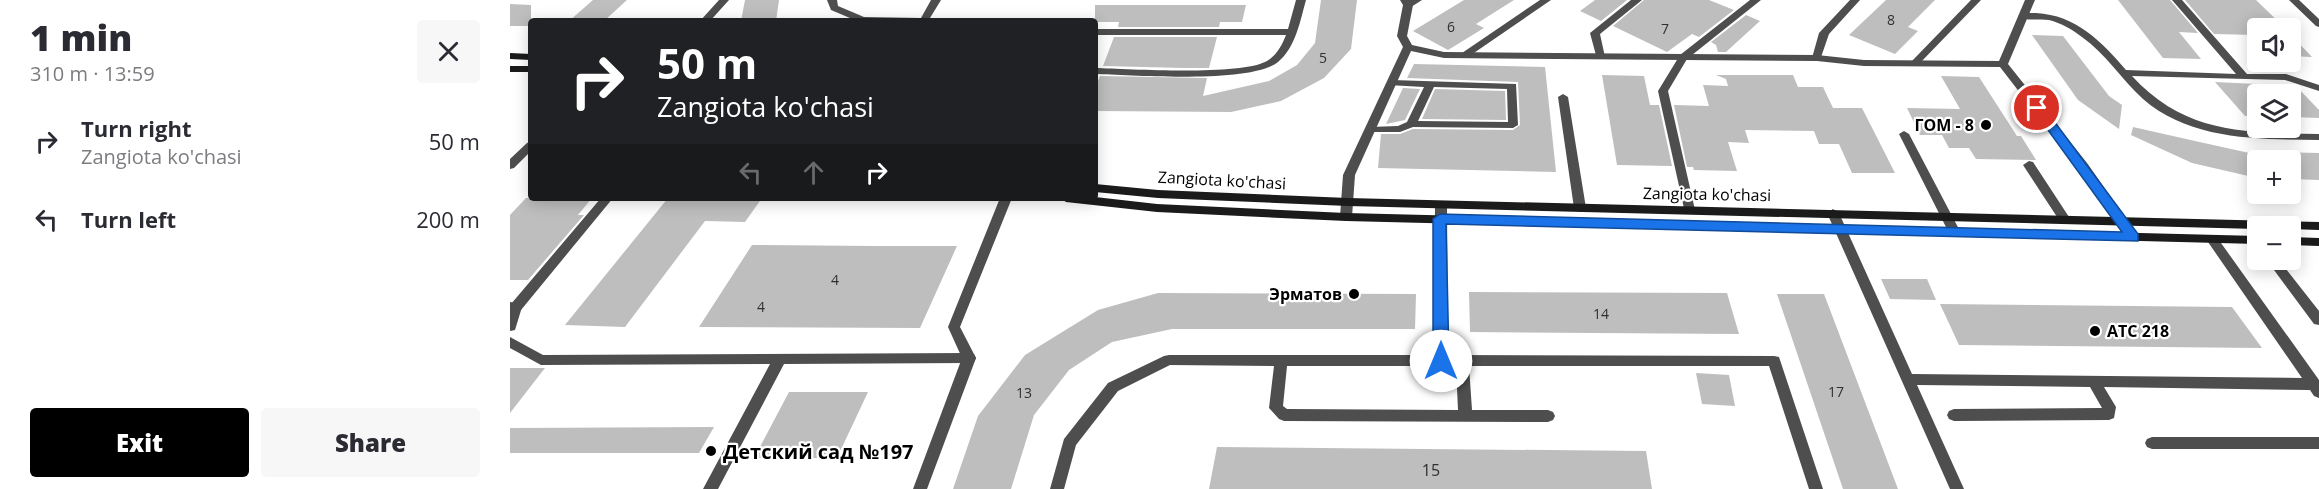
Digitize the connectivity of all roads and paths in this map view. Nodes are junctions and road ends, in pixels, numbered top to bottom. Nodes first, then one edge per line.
1 (724, 0) edge
2 (832, 0) edge
3 (936, 0) edge
4 (1301, 0) edge
5 (1546, 0) edge
6 (1637, 0) edge
7 (1756, 0) edge
8 (1855, 0) edge
9 (1976, 0) edge
10 (2030, 0) edge
11 (2177, 0) edge
12 (2294, 0) edge
13 (1410, 2) edge
14 (2023, 16) junction
15 (708, 18) edge
16 (858, 18) edge
17 (925, 18) edge
18 (2319, 24) edge
19 (1098, 32) edge
20 (1292, 32) junction
21 (1408, 48) junction
22 (1465, 55) junction
23 (510, 56) edge
24 (528, 57) edge
25 (1600, 57) junction
26 (1683, 57) junction
27 (1817, 58) junction
28 (1915, 63) junction
29 (2003, 64) junction
30 (510, 69) edge
31 (528, 69) edge
32 (1098, 71) edge
33 (2124, 73) junction
34 (2244, 77) junction
35 (1392, 83) junction
36 (1430, 84) junction
37 (2319, 88) edge
38 (1563, 97) dead end
39 (1411, 124) junction
40 (1370, 130) junction
41 (1904, 134) dead end
42 (2319, 137) edge
43 (528, 148) edge
44 (510, 165) edge
45 (2029, 165) dead end
46 (1098, 188) edge
47 (604, 201) edge
48 (1005, 201) edge
49 (1093, 201) edge
50 (1348, 202) junction
51 (1441, 205) junction
52 (1580, 208) junction
53 (1689, 210) junction
54 (1833, 213) junction
55 (1946, 216) junction
56 (1346, 217) junction
57 (1440, 219) junction
58 (2065, 220) junction
59 (2124, 221) junction
60 (2319, 226) edge
61 (1842, 231) junction
62 (1955, 233) junction
63 (2133, 237) junction
64 (2212, 239) junction
65 (2247, 240) edge
66 (2301, 241) edge
67 (2319, 242) edge
68 (2280, 270) edge
69 (512, 309) edge
70 (2319, 320) edge
71 (510, 326) edge
72 (510, 342) edge
73 (969, 358) junction
74 (780, 359) junction
75 (1281, 361) junction
76 (1441, 361) junction
77 (1462, 361) junction
78 (1908, 379) junction
79 (2094, 382) junction
80 (2317, 388) edge
81 (1954, 415) dead end
82 (1465, 416) junction
83 (1548, 416) dead end
84 (2152, 443) dead end
85 (2319, 443) edge
86 (710, 489) edge
87 (920, 489) edge
88 (1057, 489) edge
89 (1816, 489) edge
90 (1957, 489) edge

1 - 15 street
2 - 16 street
3 - 17 street
4 - 20 street
5 - 22 street
6 - 25 street
7 - 26 street
8 - 27 street
9 - 28 street
10 - 14 street
11 - 34 street
12 - 18 street
13 - 21 street
14 - 29 street
14 - 33 street
19 - 20 street
20 - 32 street
21 - 22 street
21 - 35 street
22 - 25 street
23 - 24 main road
25 - 26 street
26 - 27 street
26 - 53 street
27 - 28 street
28 - 29 street
29 - 59 street
30 - 31 main road
33 - 34 street
33 - 42 street
34 - 37 street
35 - 36 street
35 - 40 street
36 - 39 street
36 - 39 street
38 - 52 street
39 - 40 street
40 - 50 street
41 - 55 street
43 - 44 street
45 - 58 street
46 - 50 main road, Zangiota ko'chasi
47 - 69 street
48 - 73 street
49 - 56 main road, Zangiota ko'chasi
50 - 51 main road, Zangiota ko'chasi
50 - 56 street
51 - 52 main road, Zangiota ko'chasi
51 - 57 street
52 - 53 main road, Zangiota ko'chasi
53 - 54 main road, Zangiota ko'chasi
54 - 55 main road, Zangiota ko'chasi
54 - 61 street
55 - 58 main road, Zangiota ko'chasi
55 - 62 street
56 - 57 main road, Zangiota ko'chasi
57 - 61 main road, Zangiota ko'chasi
57 - 76 street
58 - 59 main road, Zangiota ko'chasi
59 - 60 main road, Zangiota ko'chasi
59 - 63 street
61 - 62 main road, Zangiota ko'chasi
61 - 78 street
62 - 63 main road, Zangiota ko'chasi
63 - 64 main road, Zangiota ko'chasi
64 - 65 main road, Zangiota ko'chasi
64 - 80 street
66 - 67 main road
68 - 70 street
69 - 71 street
72 - 74 street
73 - 74 street
73 - 87 street
74 - 86 street
75 - 76 street
75 - 82 street
75 - 88 street
76 - 77 street
77 - 82 street
77 - 89 street
78 - 79 street
78 - 90 street
79 - 80 street
79 - 81 street
82 - 83 street
84 - 85 street

